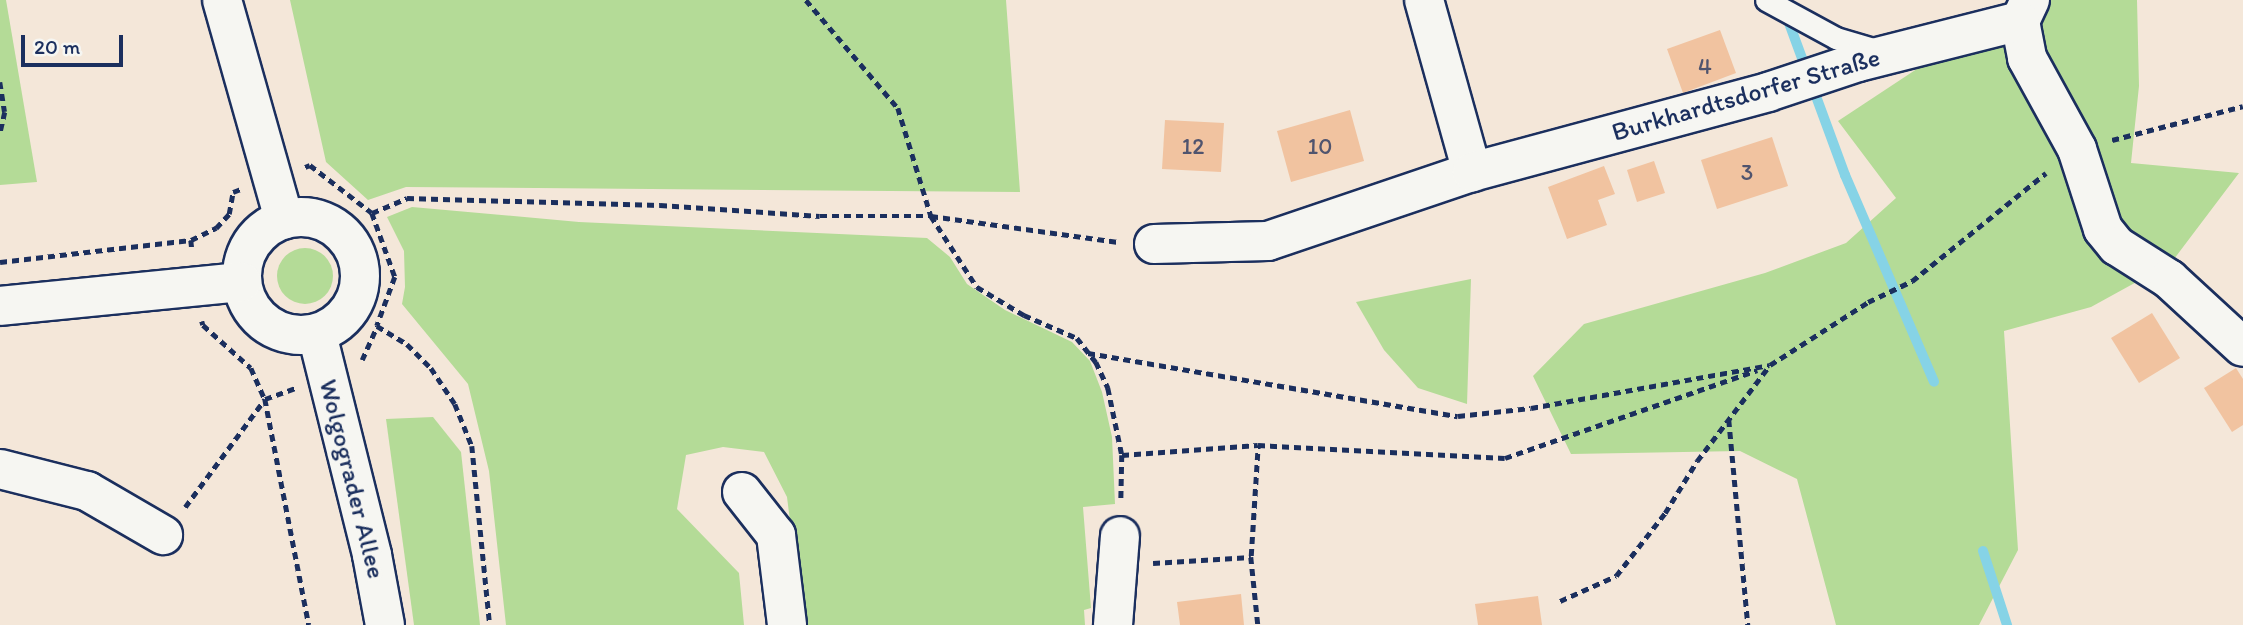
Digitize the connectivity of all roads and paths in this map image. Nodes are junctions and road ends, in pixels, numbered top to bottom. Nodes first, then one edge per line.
1 (222, 0) edge
2 (806, 0) edge
3 (1424, 0) edge
4 (1766, 0) edge
5 (2025, 10) edge
6 (1873, 58) junction
7 (0, 82) edge
8 (2243, 106) edge
9 (0, 134) edge
10 (2077, 149) junction
11 (1472, 172) junction
12 (275, 177) junction
13 (372, 213) junction
14 (931, 216) junction
15 (284, 219) junction
16 (191, 240) junction
17 (1154, 244) joint
18 (0, 262) edge
19 (242, 282) junction
20 (196, 287) junction
21 (0, 306) edge
22 (317, 334) junction
23 (2243, 347) edge
24 (1088, 352) junction
25 (1770, 365) junction
26 (265, 399) junction
27 (1729, 420) junction
28 (1258, 445) junction
29 (1122, 455) junction
30 (0, 469) edge
31 (742, 492) dead end
32 (163, 535) joint
33 (1118, 551) junction
34 (1251, 557) junction
35 (1560, 601) dead end
36 (309, 625) edge
37 (385, 625) edge
38 (490, 625) edge
39 (787, 625) edge
40 (1113, 625) edge
41 (1258, 625) edge
42 (1748, 625) edge

1 - 12 street
2 - 14 path
3 - 11 street
4 - 6 lane
5 - 6 street, Burkhardtsdorfer Straße
5 - 10 street
6 - 11 street, Burkhardtsdorfer Straße
7 - 9 path
8 - 10 path
10 - 23 street
10 - 25 path
11 - 17 street, Burkhardtsdorfer Straße
12 - 13 path
12 - 15 street
12 - 16 path
13 - 14 path
13 - 38 path
14 - 17 path
14 - 24 path
15 - 19 street
15 - 22 street
16 - 18 path
16 - 20 path
19 - 20 street
19 - 22 street
20 - 21 street
20 - 26 path
22 - 37 street, Wolgograder Allee
24 - 25 path
24 - 29 path
25 - 27 path
25 - 28 path
26 - 32 path
26 - 36 path
27 - 35 path
27 - 42 path
28 - 29 path
28 - 34 path
29 - 33 path
30 - 32 street
31 - 39 street
33 - 34 path
33 - 40 street
34 - 41 path

